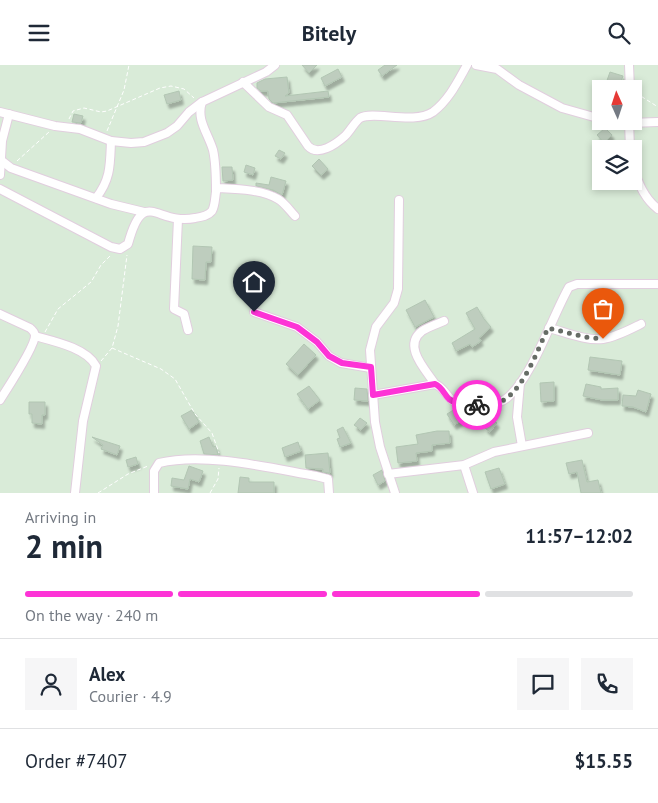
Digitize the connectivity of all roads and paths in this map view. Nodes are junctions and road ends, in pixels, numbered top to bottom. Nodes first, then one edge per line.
1 (129, 65) edge
2 (275, 65) edge
3 (467, 65) edge
4 (476, 65) edge
5 (630, 65) edge
6 (498, 67) edge
7 (630, 80) edge
8 (243, 82) junction
9 (642, 96) edge
10 (201, 103) junction
11 (118, 105) junction
12 (658, 107) edge
13 (0, 112) edge
14 (9, 114) junction
15 (592, 116) edge
16 (642, 122) edge
17 (658, 123) edge
18 (55, 126) junction
19 (65, 127) junction
20 (108, 140) junction
21 (2, 161) junction
22 (11, 168) junction
23 (0, 175) edge
24 (216, 188) junction
25 (0, 189) edge
26 (642, 189) edge
27 (96, 198) junction
28 (399, 200) dead end
29 (658, 209) edge
30 (144, 212) junction
31 (295, 216) dead end
32 (178, 219) junction
33 (124, 247) junction
34 (658, 284) edge
35 (254, 312) dead end
36 (0, 314) edge
37 (444, 321) dead end
38 (641, 325) dead end
39 (548, 328) junction
40 (188, 331) dead end
41 (38, 337) junction
42 (112, 348) junction
43 (96, 366) junction
44 (371, 367) junction
45 (520, 383) junction
46 (435, 384) junction
47 (373, 395) junction
48 (0, 400) edge
49 (588, 433) dead end
50 (522, 446) junction
51 (221, 461) junction
52 (160, 463) junction
53 (464, 465) junction
54 (388, 474) junction
55 (75, 493) edge
56 (98, 493) edge
57 (154, 493) edge
58 (210, 493) edge
59 (329, 493) edge
60 (395, 493) edge
61 (474, 493) edge

1 - 11 path
2 - 8 street
3 - 8 street
4 - 6 street
5 - 7 street
6 - 15 street
8 - 10 street
9 - 12 path
10 - 11 path
10 - 20 street
10 - 24 street
11 - 19 path
11 - 20 path
13 - 14 street
14 - 18 street
14 - 21 street
16 - 17 street
18 - 19 street
18 - 22 path
19 - 20 street
20 - 27 street
21 - 22 street
21 - 23 street
22 - 27 street
24 - 31 street
24 - 32 street
25 - 33 street
26 - 29 street
27 - 30 street
28 - 44 street
30 - 32 street
30 - 33 street
32 - 40 street
33 - 41 path
33 - 42 path
34 - 39 street
35 - 44 street
36 - 41 street
37 - 46 street
38 - 39 street
39 - 45 street
41 - 43 street
41 - 48 street
42 - 43 path
42 - 51 path
43 - 55 street
44 - 47 street
45 - 46 street
45 - 50 street
46 - 47 street
47 - 54 street
49 - 50 street
50 - 53 street
51 - 52 street
51 - 58 path
51 - 59 street
52 - 56 path
52 - 57 street
53 - 54 street
53 - 61 street
54 - 60 street

